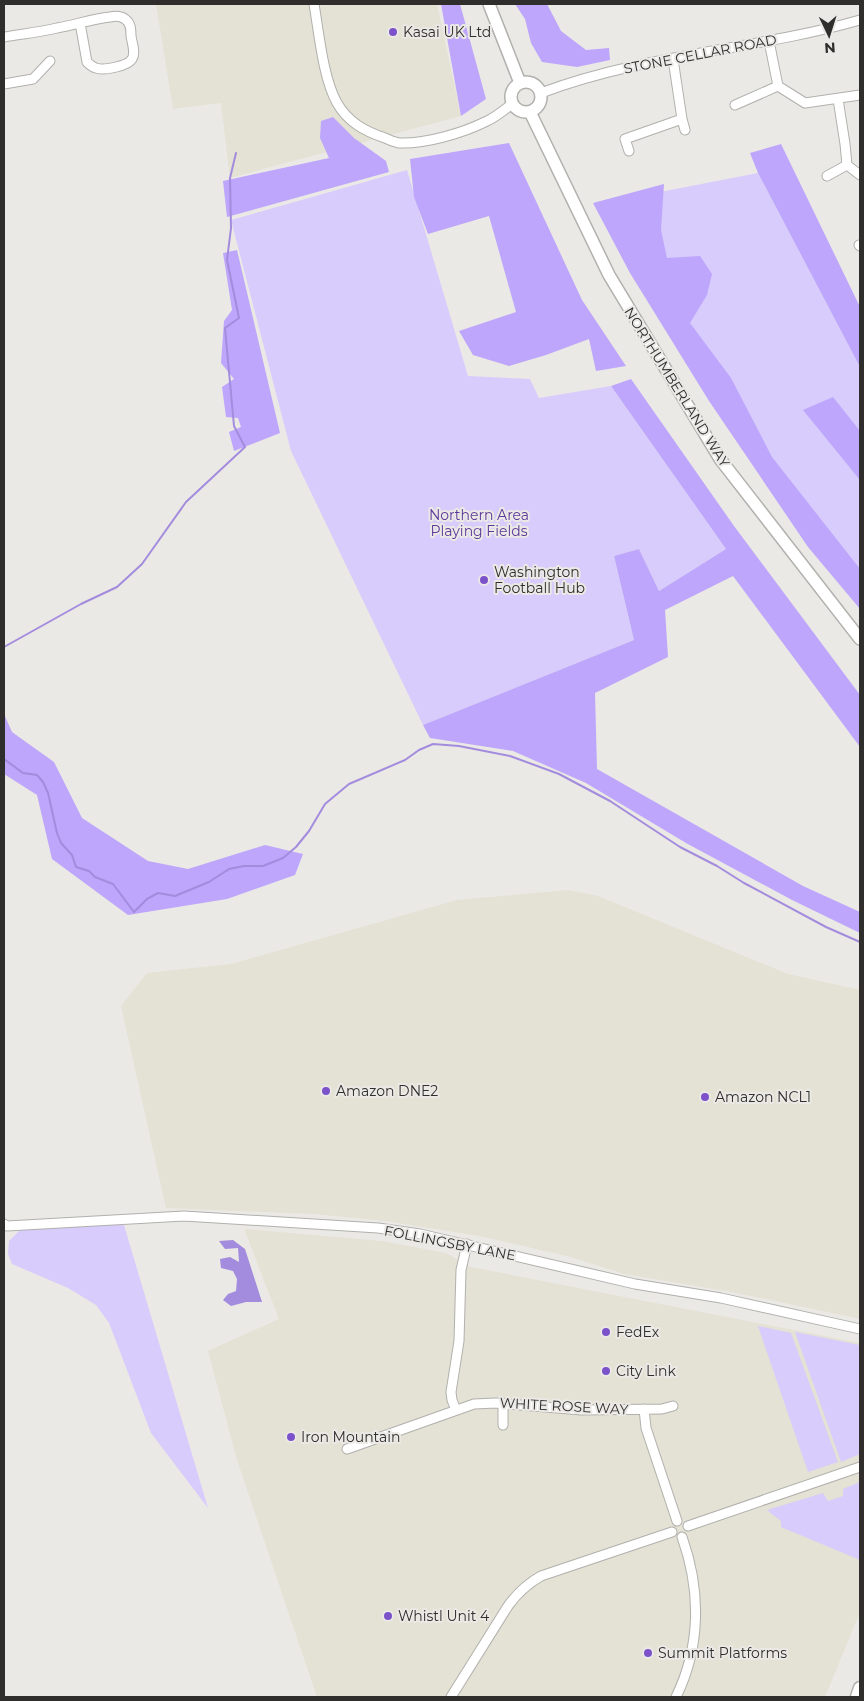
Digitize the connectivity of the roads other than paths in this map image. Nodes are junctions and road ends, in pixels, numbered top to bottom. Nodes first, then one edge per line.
1 (314, 4) edge
2 (489, 4) edge
3 (860, 20) edge
4 (80, 23) junction
5 (4, 37) edge
6 (769, 41) junction
7 (673, 58) junction
8 (50, 61) dead end
9 (520, 83) junction
10 (4, 84) edge
11 (778, 86) junction
12 (541, 93) junction
13 (860, 95) edge
14 (838, 99) junction
15 (512, 104) junction
16 (735, 105) dead end
17 (530, 112) junction
18 (682, 119) junction
19 (685, 130) dead end
20 (629, 151) dead end
21 (847, 165) junction
22 (860, 175) edge
23 (827, 176) dead end
24 (860, 639) edge
25 (4, 1224) edge
26 (468, 1244) junction
27 (860, 1329) edge
28 (503, 1403) junction
29 (673, 1406) dead end
30 (644, 1409) junction
31 (456, 1410) junction
32 (503, 1425) dead end
33 (347, 1449) dead end
34 (860, 1468) edge
35 (677, 1521) junction
36 (688, 1526) junction
37 (672, 1532) junction
38 (682, 1537) junction
39 (860, 1688) edge
40 (451, 1697) edge
41 (676, 1697) edge
42 (856, 1697) edge

1 - 15 street
2 - 9 main road
3 - 6 street, STONE CELLAR ROAD
4 - 4 street
4 - 5 street
6 - 7 street, STONE CELLAR ROAD
6 - 11 street
7 - 12 street, STONE CELLAR ROAD
7 - 18 street
8 - 10 street
9 - 12 main road
9 - 15 main road
11 - 14 street
11 - 16 street
12 - 17 main road
13 - 14 street
14 - 21 street
15 - 17 main road
17 - 24 main road, NORTHUMBERLAND WAY
18 - 19 street
18 - 20 street
21 - 22 street
21 - 23 street
25 - 26 street, FOLLINGSBY LANE
26 - 27 street, FOLLINGSBY LANE
26 - 31 street
28 - 30 street, WHITE ROSE WAY
28 - 31 street, WHITE ROSE WAY
28 - 32 street
29 - 30 street, WHITE ROSE WAY
30 - 35 street
31 - 33 street, WHITE ROSE WAY
34 - 36 street
35 - 36 street
35 - 37 street
36 - 38 street
37 - 38 street
37 - 40 street
38 - 41 street
39 - 42 highway

